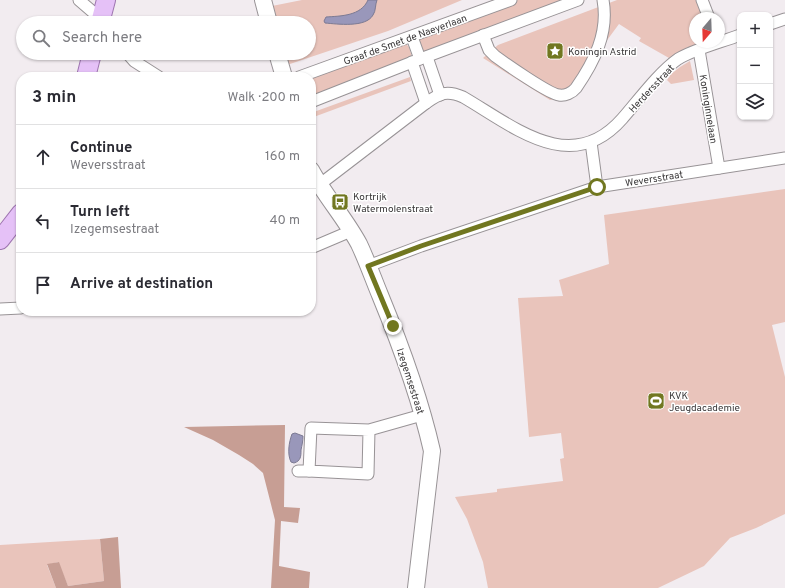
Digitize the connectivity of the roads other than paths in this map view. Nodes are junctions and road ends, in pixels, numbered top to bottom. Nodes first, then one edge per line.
1 (79, 0) edge
2 (263, 0) edge
3 (511, 0) edge
4 (578, 0) edge
5 (603, 0) edge
6 (702, 0) edge
7 (102, 10) edge
8 (707, 12) edge
9 (267, 16) edge
10 (785, 19) edge
11 (773, 23) edge
12 (483, 35) junction
13 (737, 36) edge
14 (412, 37) junction
15 (725, 40) edge
16 (704, 48) edge
17 (699, 50) junction
18 (419, 59) junction
19 (90, 60) edge
20 (134, 60) edge
21 (279, 60) edge
22 (87, 72) edge
23 (151, 72) edge
24 (283, 72) edge
25 (313, 72) edge
26 (440, 95) junction
27 (316, 100) edge
28 (426, 103) junction
29 (590, 142) junction
30 (785, 158) edge
31 (718, 168) junction
32 (316, 179) edge
33 (319, 185) junction
34 (597, 187) junction
35 (16, 219) edge
36 (351, 231) junction
37 (0, 240) edge
38 (316, 246) edge
39 (368, 266) junction
40 (16, 308) edge
41 (0, 309) edge
42 (422, 415) junction
43 (369, 430) junction
44 (416, 588) edge

1 - 7 street
2 - 9 street
3 - 14 street, Graaf de Smet de Naeyerlaan
4 - 12 street
5 - 12 street
6 - 8 street
10 - 11 street
12 - 18 street
13 - 15 street, Herdersstraat
14 - 18 street
14 - 25 street, Graaf de Smet de Naeyerlaan
16 - 17 street, Herdersstraat
17 - 29 street, Herdersstraat
17 - 31 street, Koninginnelaan
18 - 26 street
18 - 27 street
18 - 28 street
19 - 22 main road
20 - 23 street
21 - 24 street
26 - 28 street, Herdersstraat
26 - 29 street, Herdersstraat
28 - 33 street, Herdersstraat
29 - 34 street
30 - 31 street, Weversstraat
31 - 34 street, Weversstraat
32 - 33 street, Izegemsestraat
33 - 36 street, Izegemsestraat
34 - 39 street, Weversstraat
35 - 37 main road
36 - 38 street
36 - 39 street, Izegemsestraat
39 - 42 street, Izegemsestraat
40 - 41 street
42 - 43 street
42 - 44 street, Izegemsestraat
43 - 43 street

